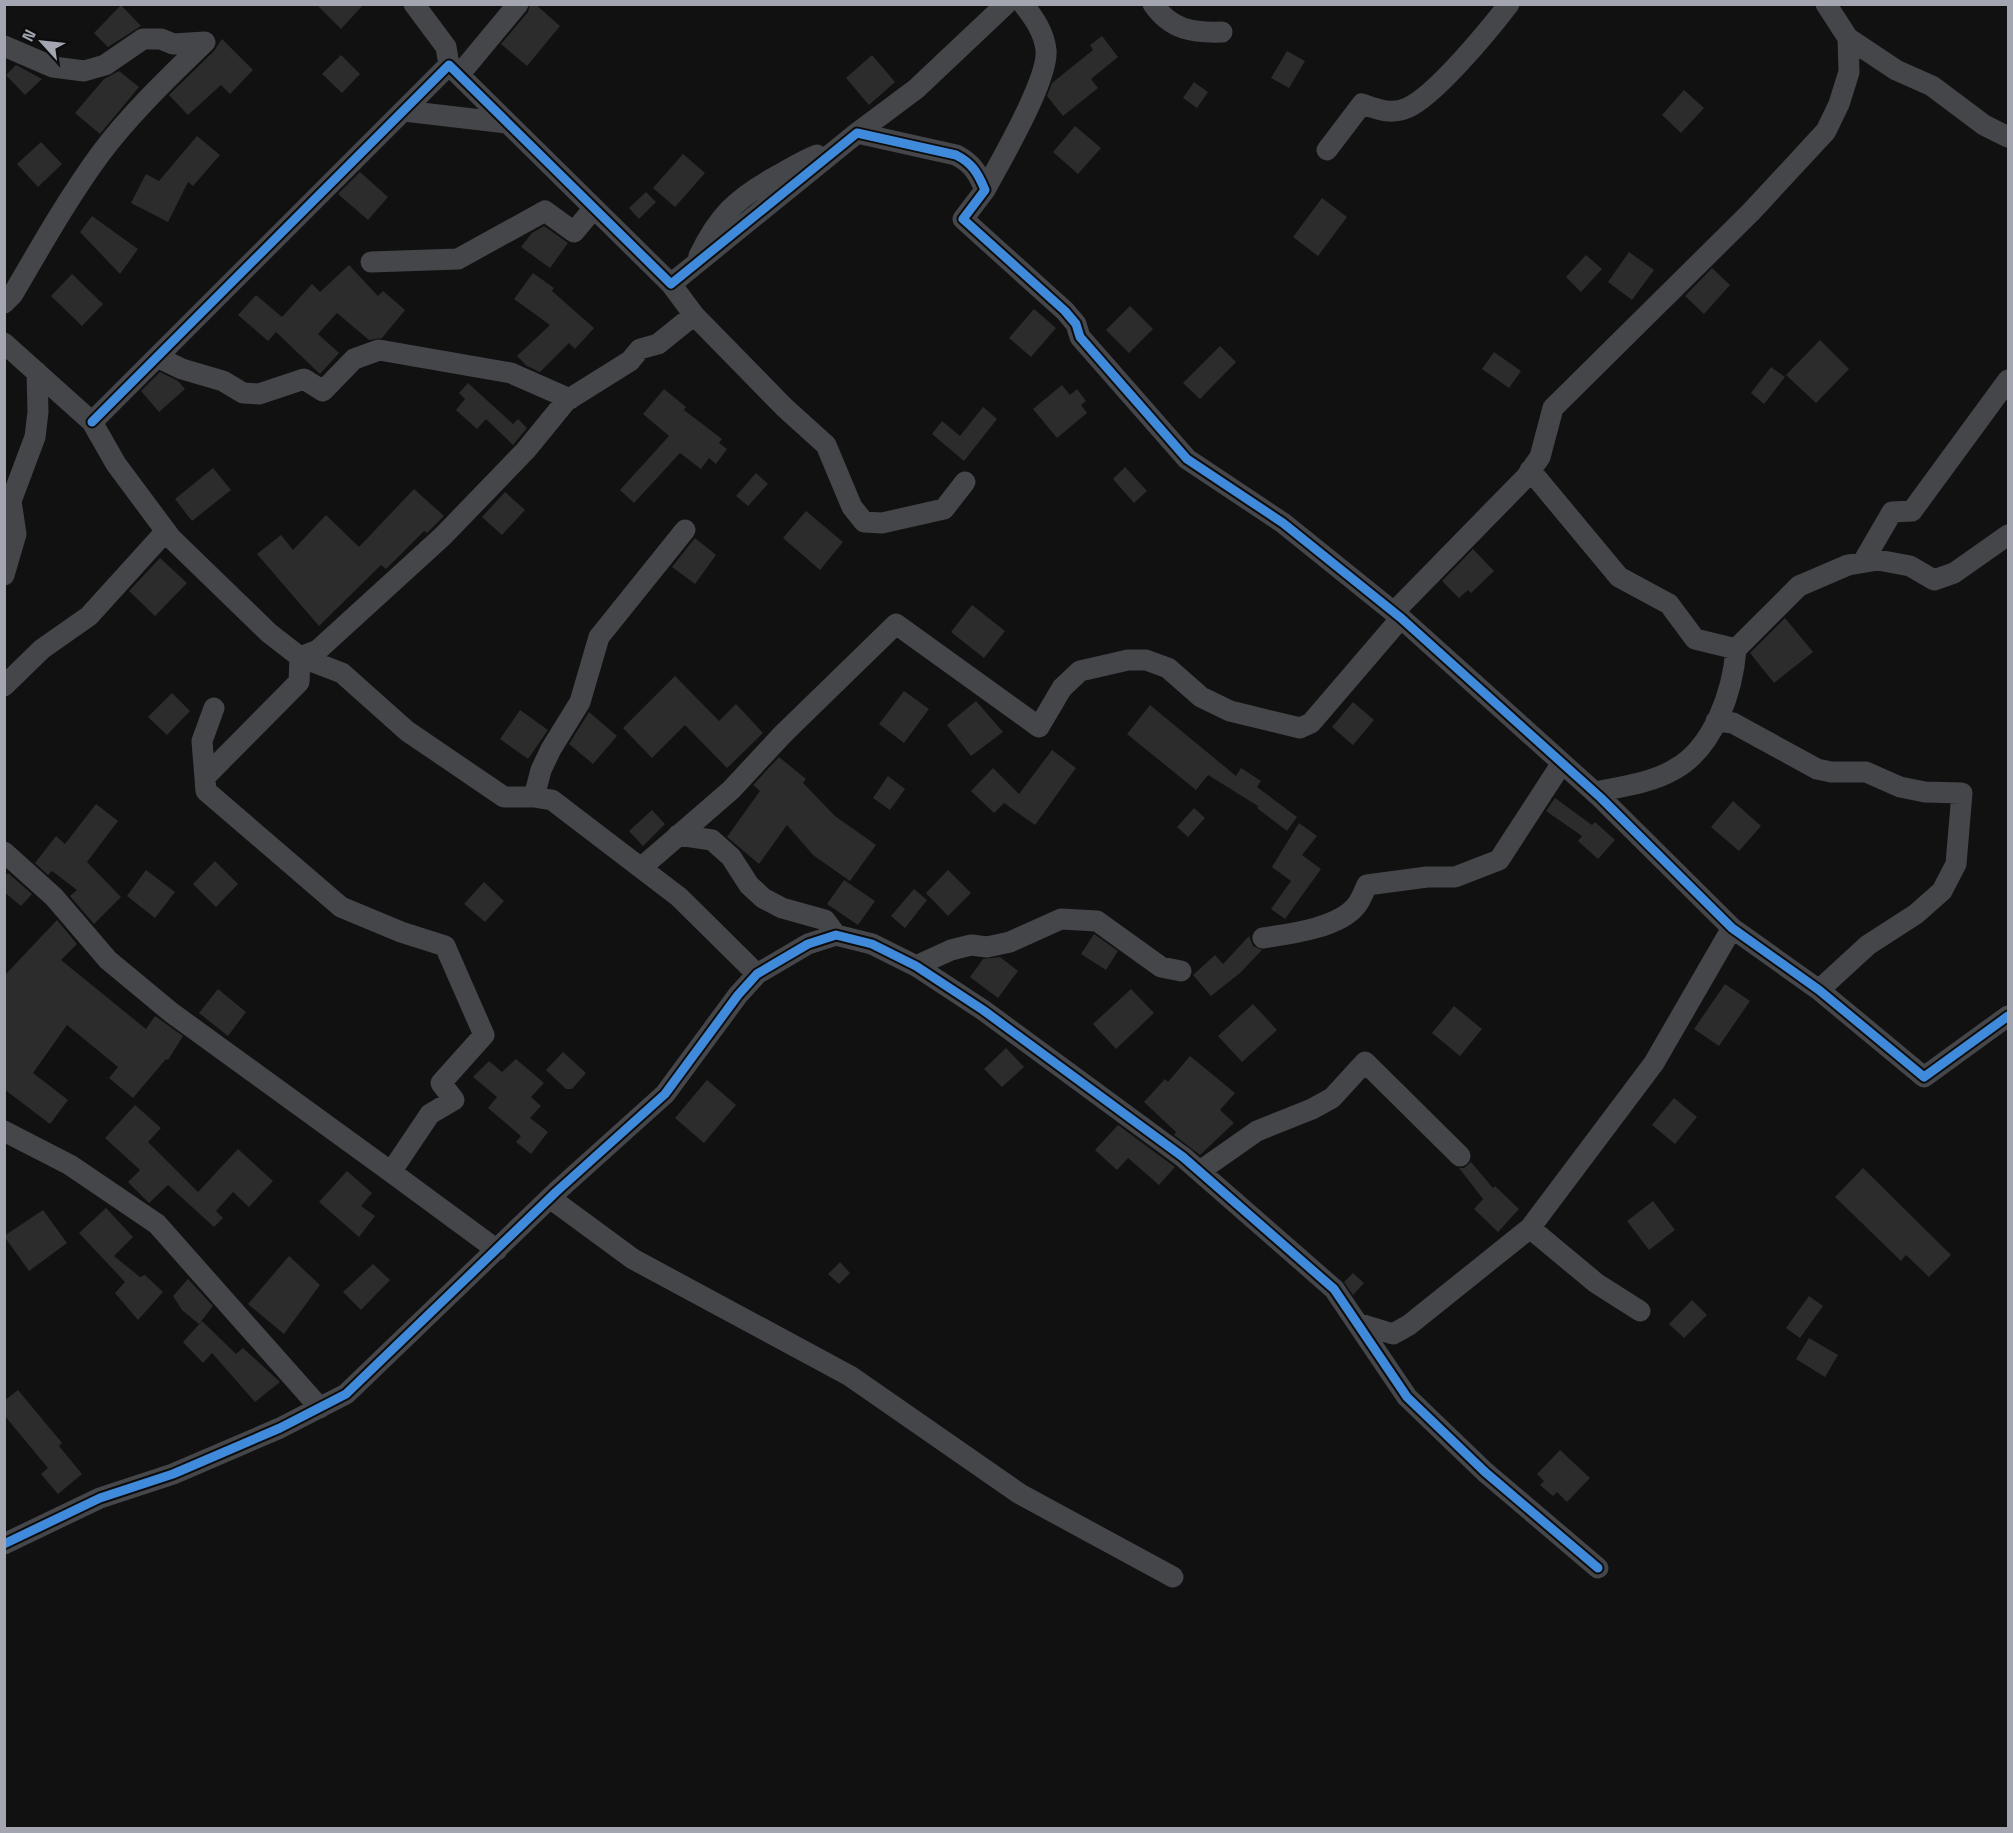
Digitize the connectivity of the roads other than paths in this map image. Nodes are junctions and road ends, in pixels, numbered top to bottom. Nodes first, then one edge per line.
1 (414, 4) edge
2 (518, 4) edge
3 (1006, 4) edge
4 (1023, 4) edge
5 (1153, 4) edge
6 (1509, 4) edge
7 (1826, 4) edge
8 (1222, 32) dead end
9 (1848, 38) junction
10 (4, 45) edge
11 (454, 70) junction
12 (404, 111) junction
13 (507, 123) junction
14 (857, 133) junction
15 (2008, 137) edge
16 (1327, 150) dead end
17 (985, 190) junction
18 (594, 208) junction
19 (371, 262) dead end
20 (671, 284) junction
21 (4, 303) edge
22 (694, 315) junction
23 (4, 343) edge
24 (157, 357) junction
25 (37, 372) junction
26 (2008, 380) edge
27 (570, 399) junction
28 (92, 422) junction
29 (1530, 470) junction
30 (965, 482) dead end
31 (685, 530) dead end
32 (166, 531) junction
33 (2008, 535) edge
34 (1863, 562) junction
35 (4, 575) edge
36 (1397, 615) junction
37 (1736, 649) junction
38 (300, 657) junction
39 (4, 686) edge
40 (214, 708) dead end
41 (1716, 721) junction
42 (1562, 763) junction
43 (207, 776) junction
44 (1595, 792) junction
45 (534, 796) junction
46 (678, 835) junction
47 (4, 852) edge
48 (642, 867) junction
49 (1732, 928) junction
50 (836, 935) junction
51 (1263, 939) dead end
52 (916, 966) junction
53 (1181, 971) dead end
54 (757, 974) junction
55 (1819, 990) junction
56 (2008, 1016) edge
57 (4, 1131) edge
58 (1460, 1156) dead end
59 (1200, 1171) junction
60 (391, 1172) junction
61 (550, 1198) junction
62 (1530, 1228) junction
63 (497, 1250) junction
64 (1640, 1311) dead end
65 (1357, 1323) junction
66 (320, 1408) junction
67 (4, 1544) edge
68 (1598, 1568) dead end
69 (1173, 1577) dead end

1 - 11 street
2 - 11 street
3 - 14 street
4 - 17 street
5 - 8 street
6 - 16 street
7 - 9 street
9 - 15 street
9 - 29 street
10 - 21 street
11 - 12 street
11 - 13 street
12 - 13 street
12 - 24 street
13 - 18 street
14 - 17 street
14 - 20 street
17 - 36 street
18 - 19 street
18 - 20 street
20 - 22 street
22 - 27 street
22 - 30 street
23 - 25 street
24 - 27 street
24 - 28 street
25 - 28 street
25 - 35 street
26 - 34 street
27 - 38 street
28 - 32 street
29 - 36 street
29 - 37 street
31 - 45 street
32 - 38 street
32 - 39 street
33 - 34 street
34 - 37 street
36 - 42 street
36 - 46 street
37 - 41 street
38 - 43 street
38 - 45 street
40 - 43 street
41 - 44 street
41 - 55 street
42 - 44 street
42 - 51 street
43 - 60 street
44 - 49 street
45 - 48 street
46 - 48 street
46 - 50 street
47 - 60 street
48 - 54 street
49 - 55 street
49 - 62 street
50 - 52 street
50 - 54 street
52 - 53 street
52 - 59 street
54 - 61 street
55 - 56 street
57 - 66 street
58 - 59 street
59 - 65 street
60 - 63 street
61 - 63 street
61 - 69 street
62 - 64 street
62 - 65 street
63 - 66 street
65 - 68 street
66 - 67 street

